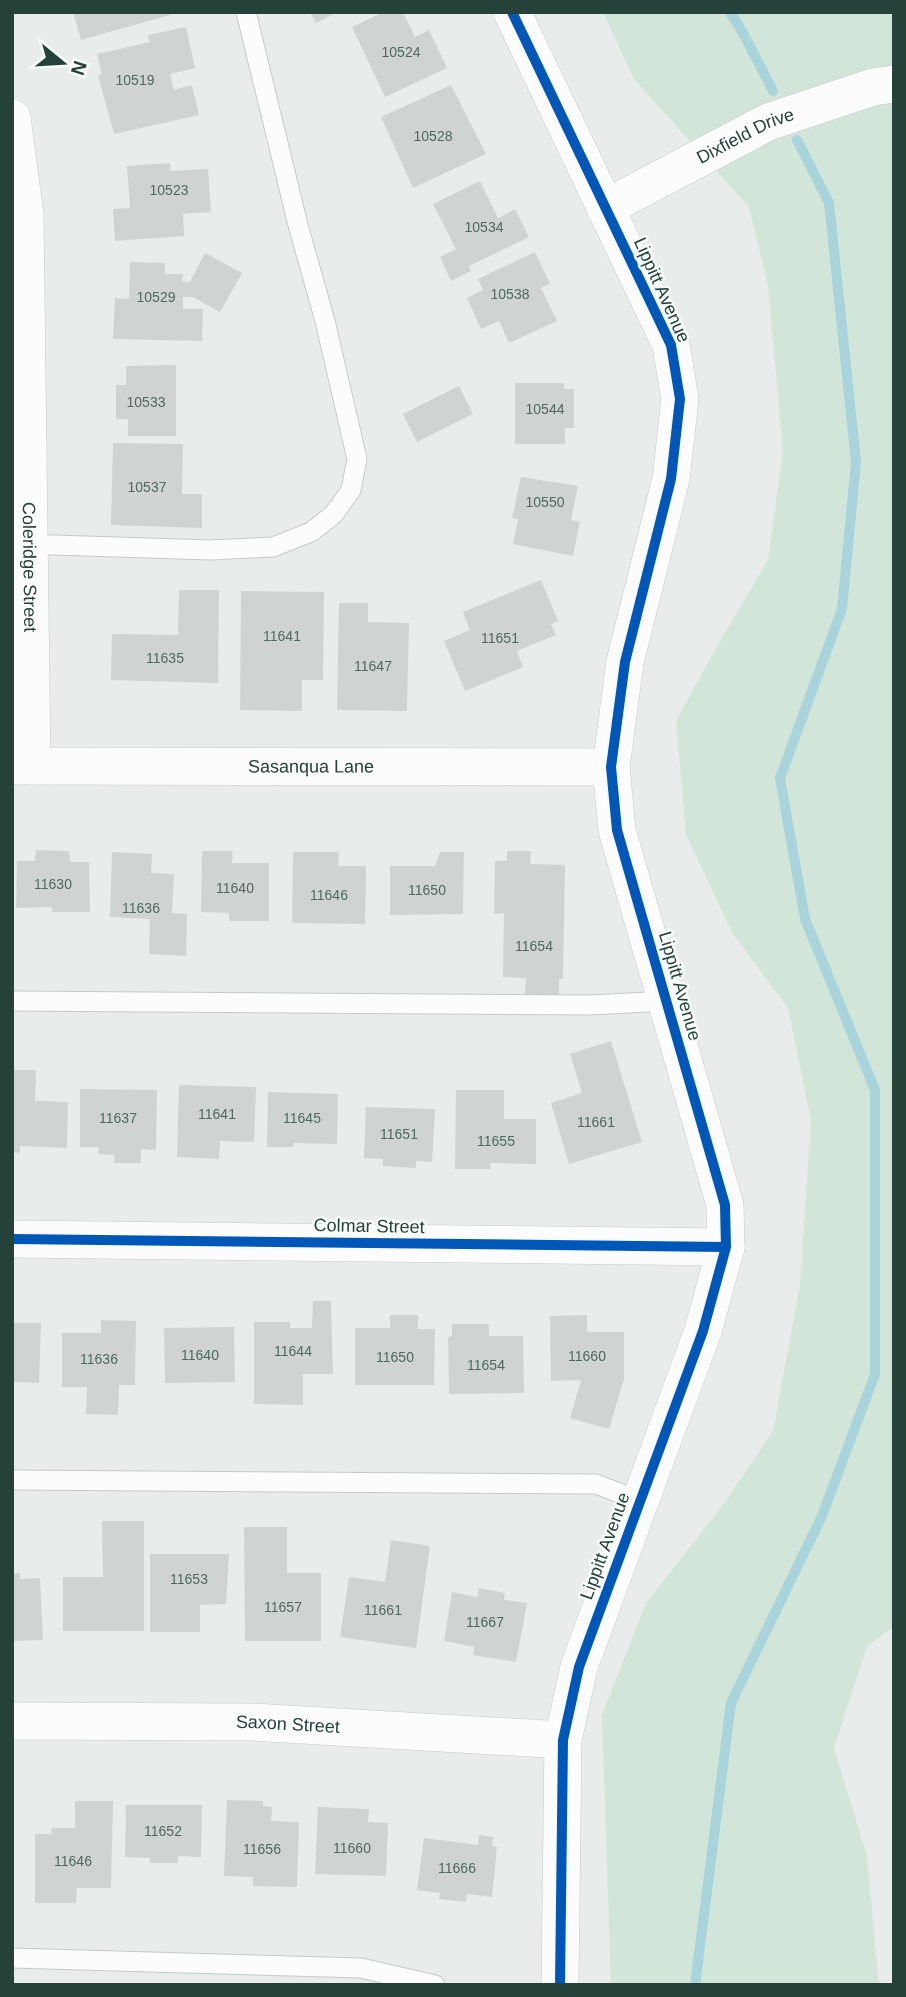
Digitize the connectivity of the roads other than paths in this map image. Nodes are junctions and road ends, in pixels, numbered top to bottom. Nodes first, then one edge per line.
1 (246, 12) edge
2 (512, 12) edge
3 (894, 85) edge
4 (12, 118) edge
5 (605, 208) junction
6 (21, 544) edge
7 (22, 766) edge
8 (611, 768) junction
9 (12, 1001) edge
10 (666, 1001) junction
11 (12, 1240) edge
12 (726, 1247) junction
13 (12, 1480) edge
14 (640, 1501) junction
15 (12, 1721) edge
16 (563, 1740) junction
17 (12, 1958) edge
18 (435, 1985) edge
19 (559, 1985) edge

1 - 6 lane
2 - 5 street, Lippitt Avenue
3 - 5 street, Dixfield Drive
4 - 6 street, Coleridge Street
5 - 8 street, Lippitt Avenue
6 - 7 street, Coleridge Street
7 - 8 street, Sasanqua Lane
8 - 10 street, Lippitt Avenue
9 - 10 lane
10 - 12 street, Lippitt Avenue
11 - 12 street, Colmar Street
12 - 14 street, Lippitt Avenue
13 - 14 lane
14 - 16 street, Lippitt Avenue
15 - 16 street, Saxon Street
16 - 19 street, Lippitt Avenue
17 - 18 lane

